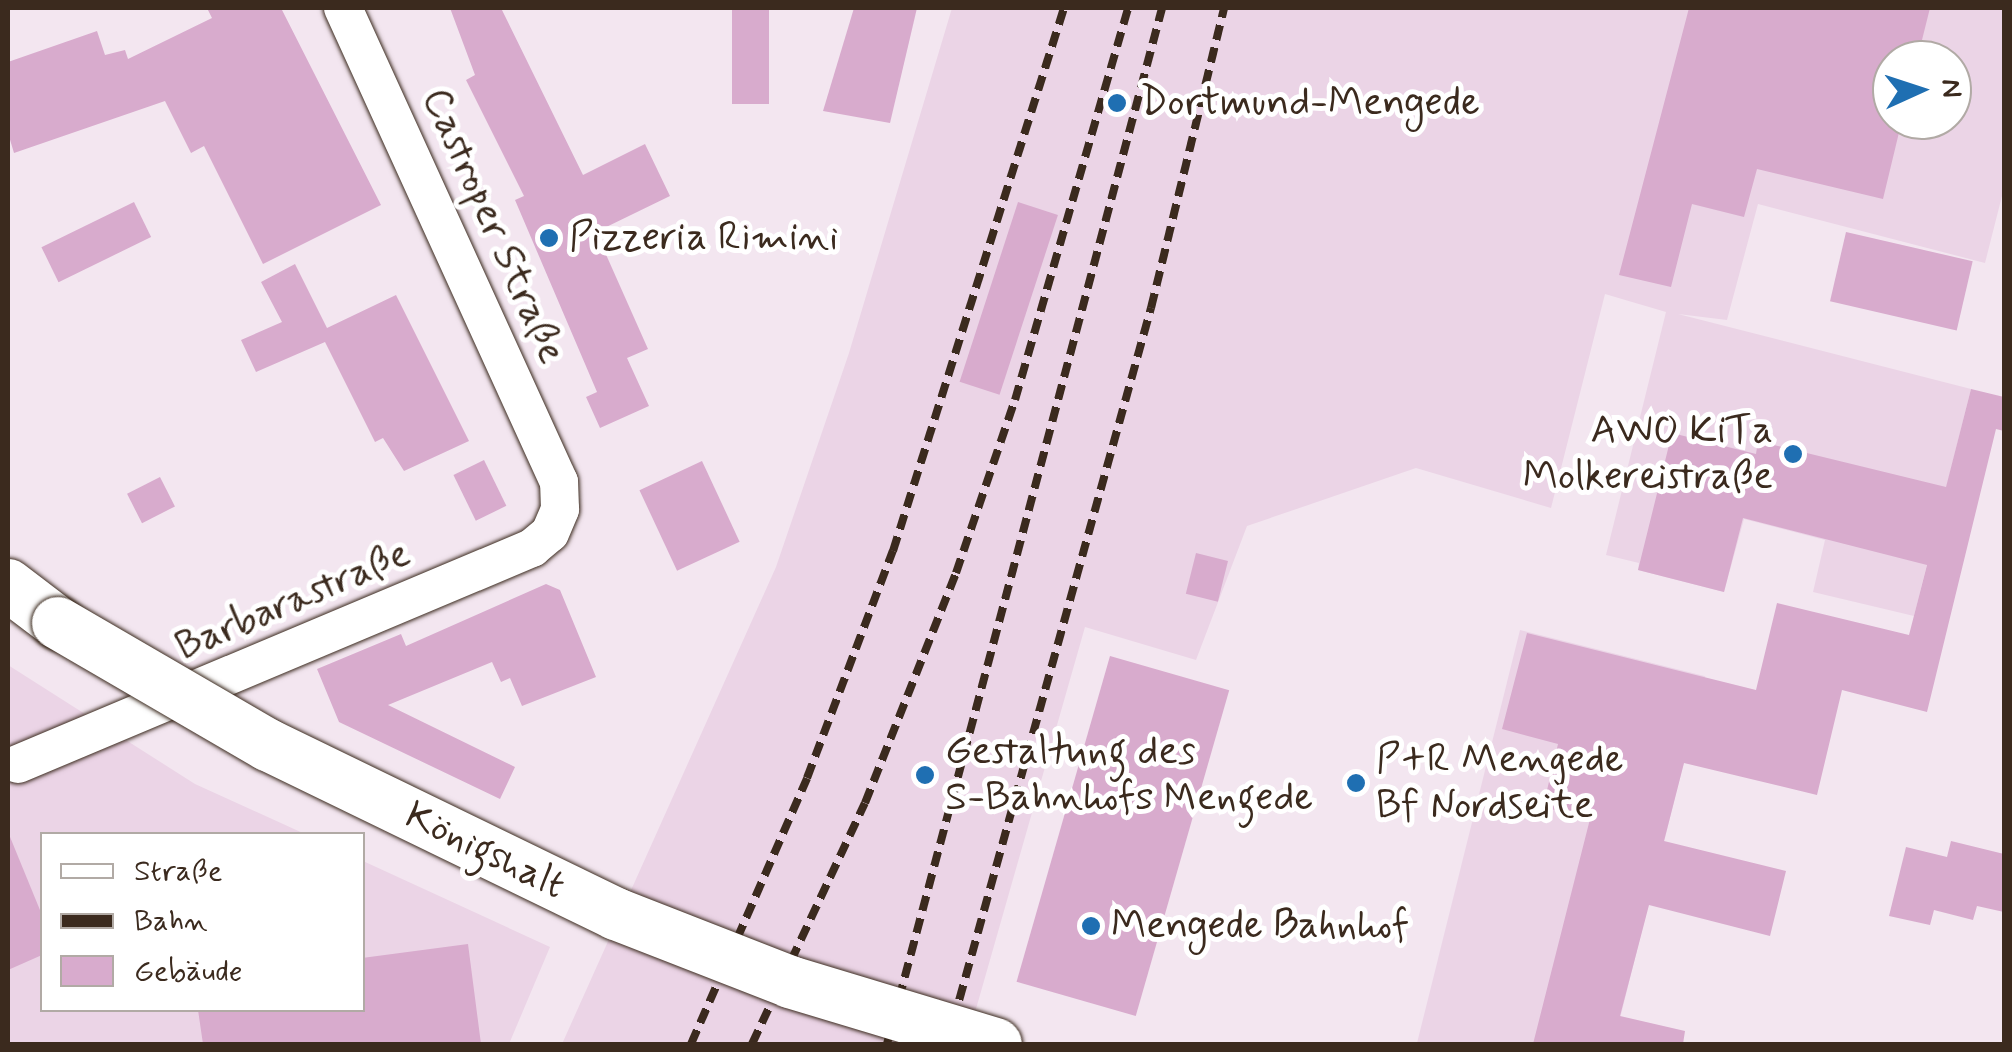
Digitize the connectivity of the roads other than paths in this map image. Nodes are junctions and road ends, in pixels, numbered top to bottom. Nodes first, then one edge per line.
1 (343, 8) edge
2 (559, 482) joint
3 (8, 586) edge
4 (18, 764) dead end
5 (996, 1044) edge

1 - 2 street, Castroper Straße
2 - 4 street, Barbarastraße
3 - 5 main road, Königshalt, bridge

